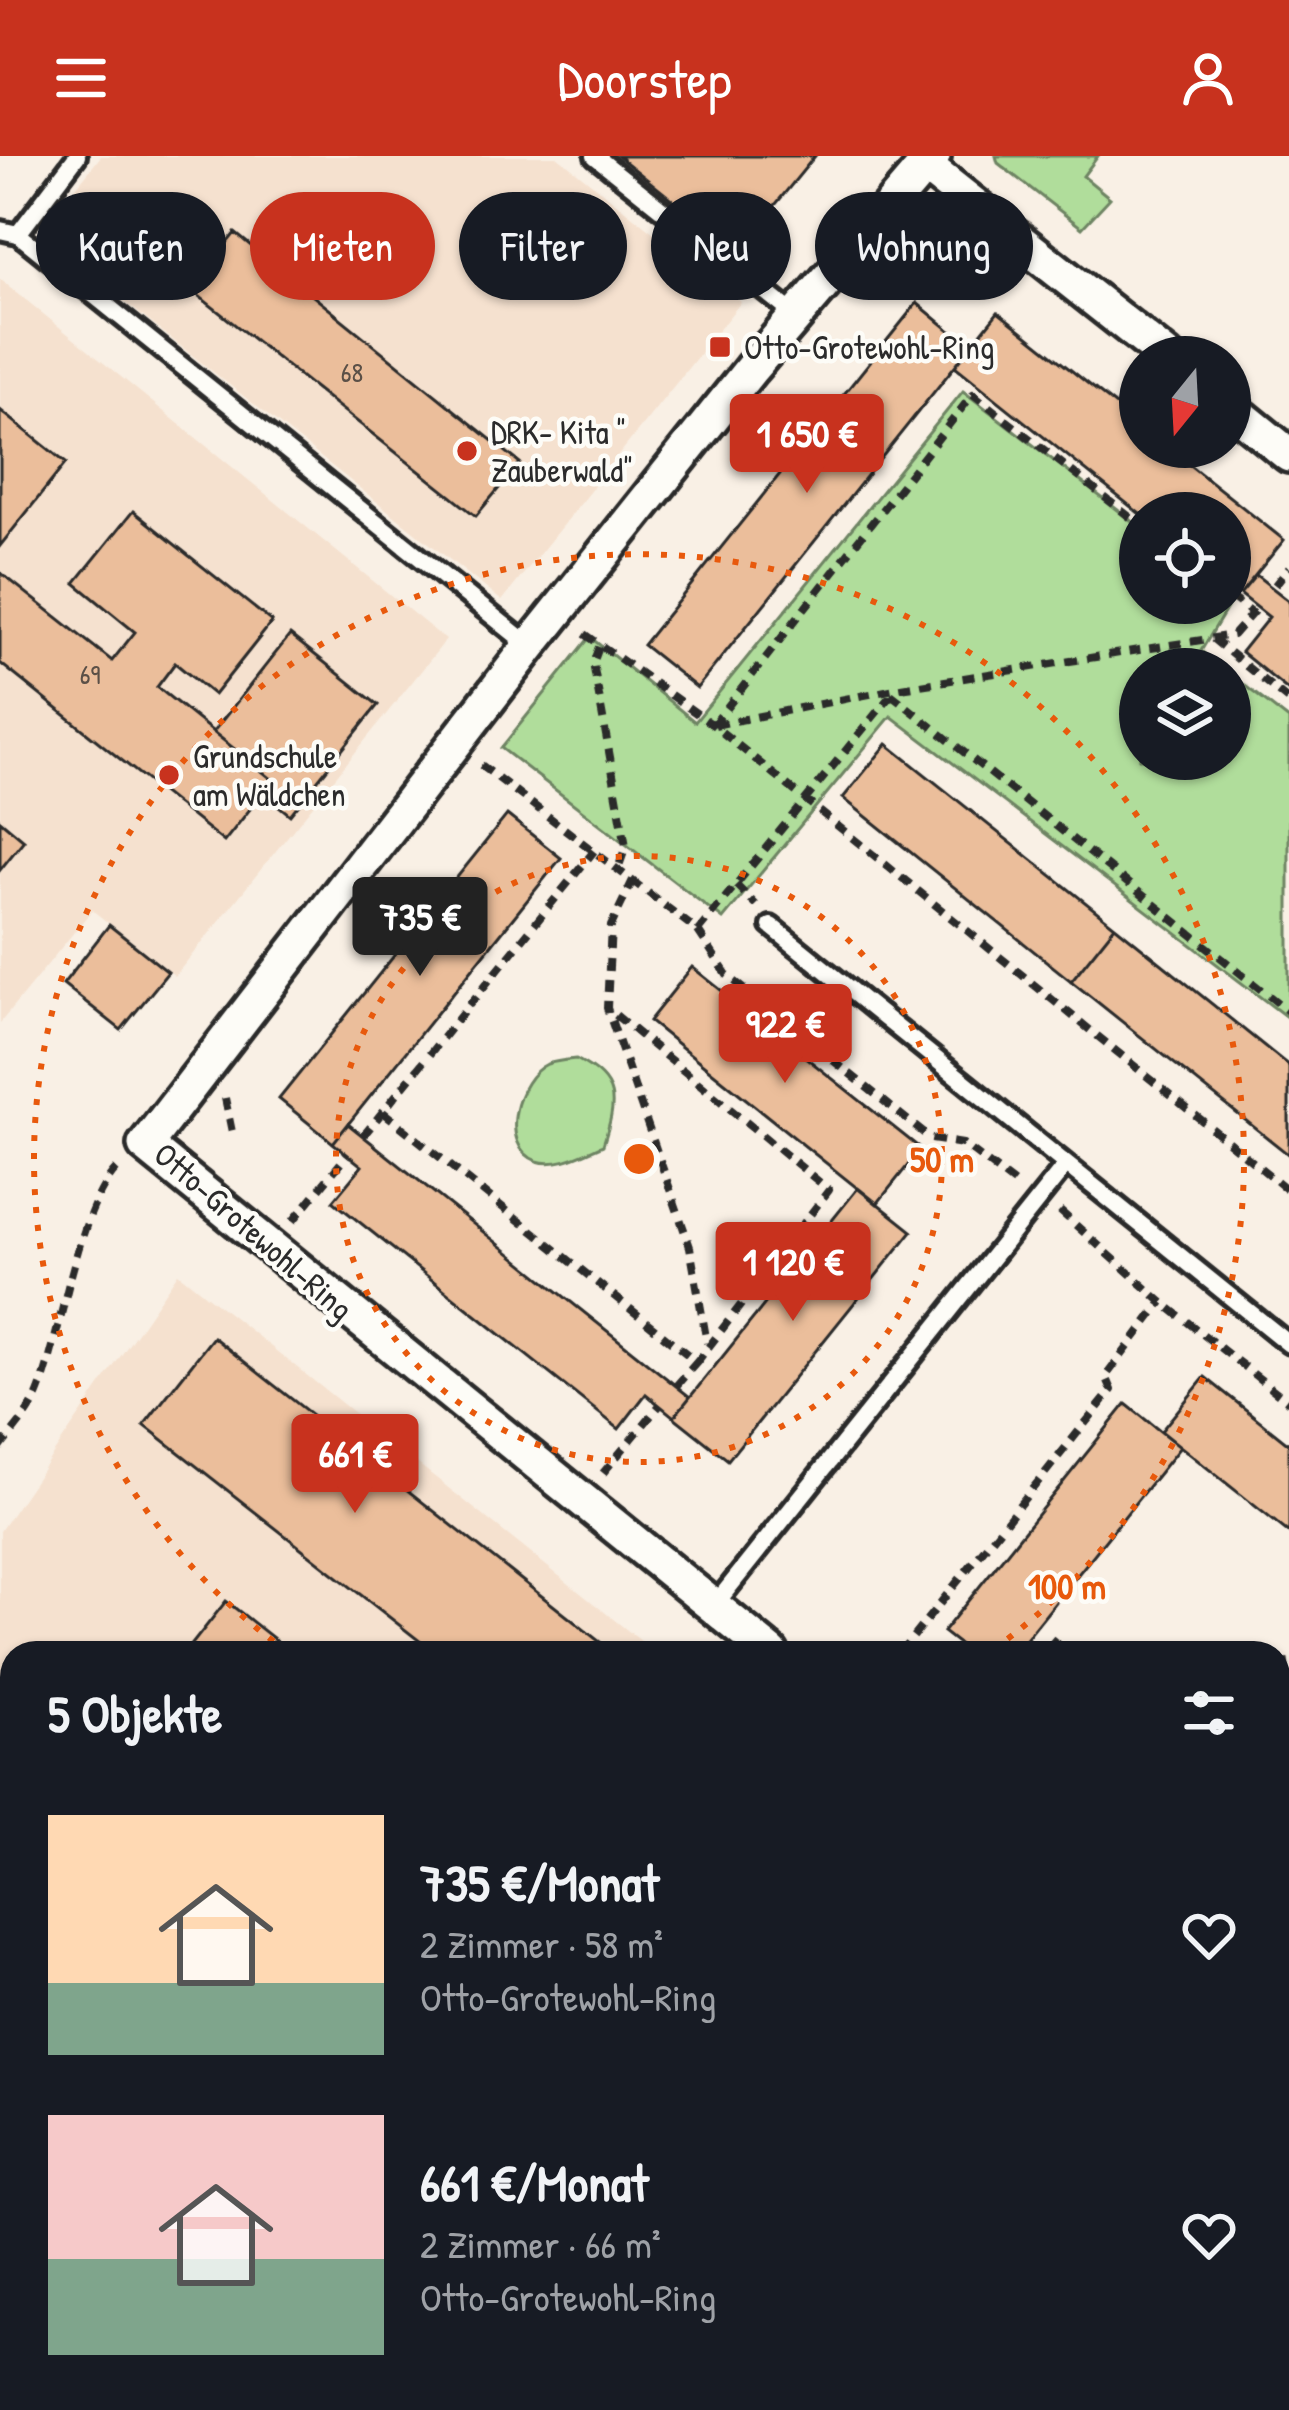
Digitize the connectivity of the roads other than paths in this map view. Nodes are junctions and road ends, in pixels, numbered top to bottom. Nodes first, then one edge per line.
1 (76, 156) edge
2 (595, 156) edge
3 (929, 161) edge
4 (9, 232) edge
5 (796, 316) junction
6 (1142, 336) edge
7 (1251, 424) edge
8 (1289, 454) edge
9 (530, 646) junction
10 (771, 926) dead end
11 (1066, 1166) junction
12 (1289, 1344) edge
13 (713, 1607) junction
14 (756, 1641) edge

1 - 4 lane
2 - 5 lane
3 - 5 street, Otto-Grotewohl-Ring
3 - 6 street, Otto-Grotewohl-Ring
4 - 9 lane
5 - 9 street, Otto-Grotewohl-Ring
7 - 8 street
9 - 13 street, Otto-Grotewohl-Ring
10 - 11 lane
11 - 12 lane
11 - 13 lane
13 - 14 street, Otto-Grotewohl-Ring

